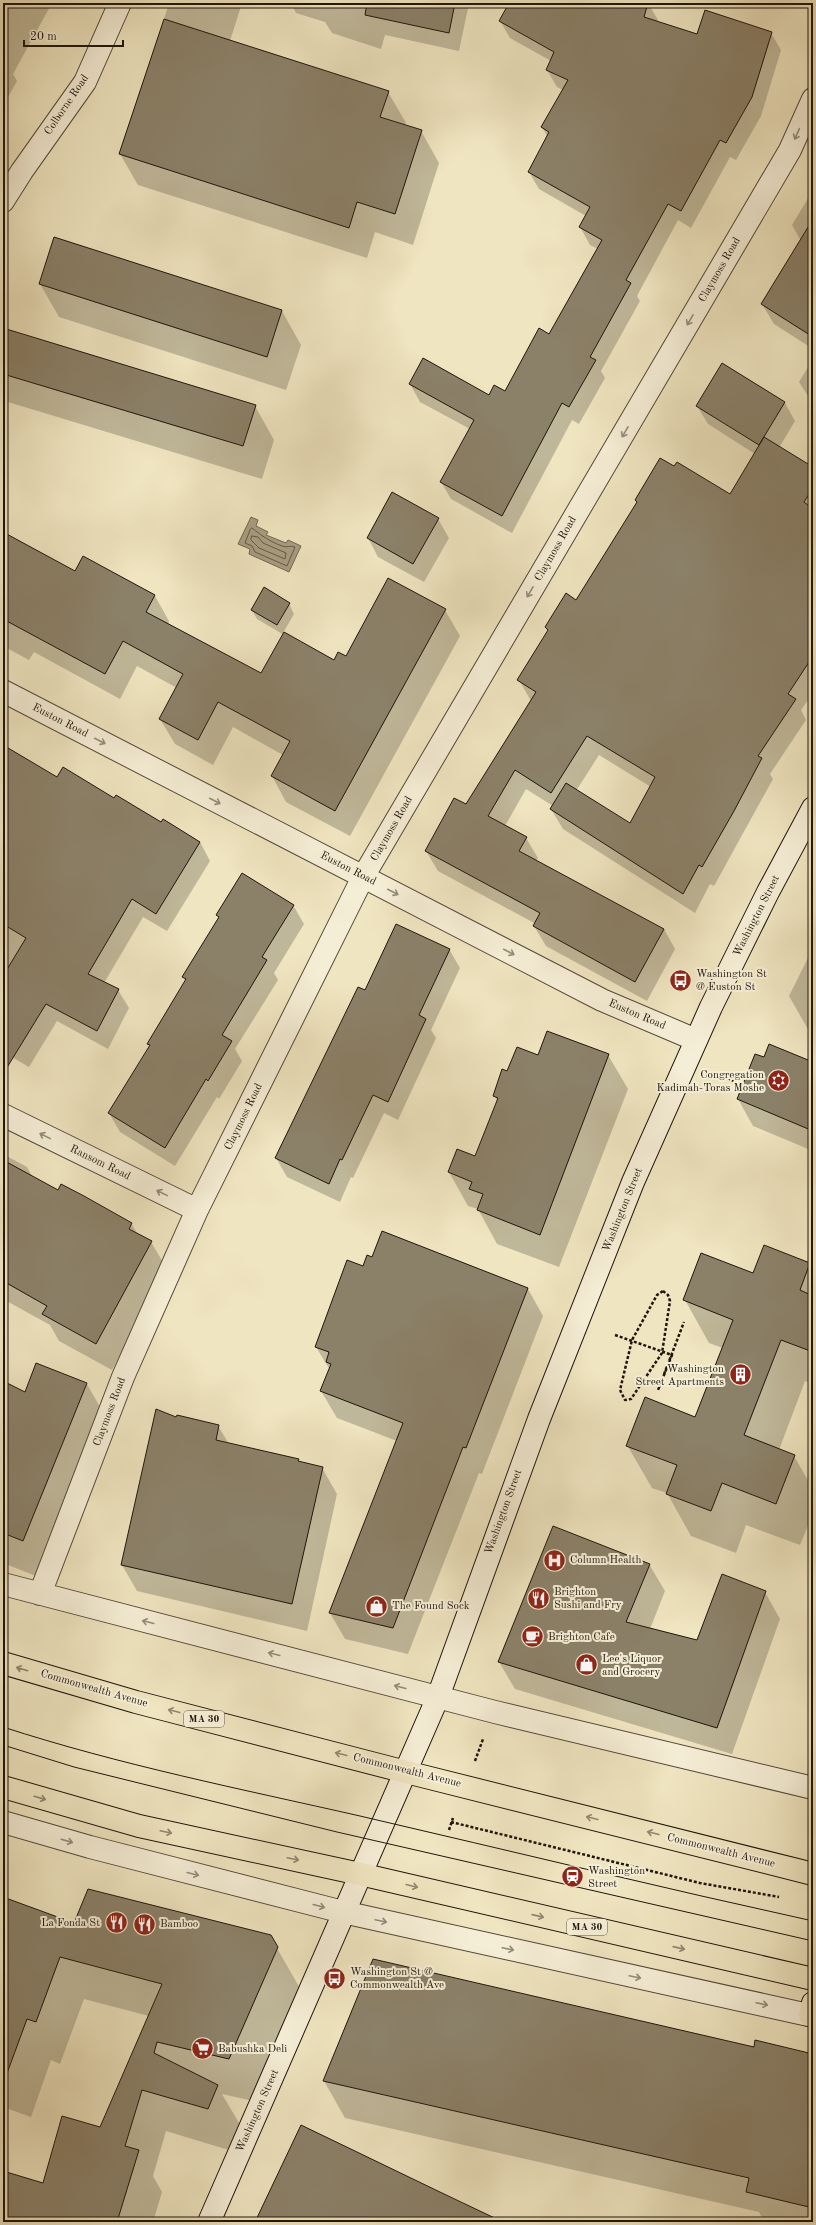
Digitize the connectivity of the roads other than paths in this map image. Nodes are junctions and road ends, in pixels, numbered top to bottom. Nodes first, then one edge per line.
1 (120, 3) edge
2 (813, 99) edge
3 (3, 201) edge
4 (3, 692) edge
5 (813, 808) edge
6 (363, 877) junction
7 (696, 1040) junction
8 (3, 1115) edge
9 (197, 1210) junction
10 (3, 1584) edge
11 (40, 1594) junction
12 (3, 1663) edge
13 (438, 1697) junction
14 (406, 1772) junction
15 (3, 1787) edge
16 (813, 1788) edge
17 (3, 1822) edge
18 (360, 1874) junction
19 (813, 1874) edge
20 (343, 1912) junction
21 (813, 1979) edge
22 (812, 2011) edge
23 (209, 2222) edge

1 - 3 street, Colborne Road
2 -> 6 street, Claymoss Road
4 -> 6 street, Euston Road
5 - 7 street, Washington Street
6 -> 7 street, Euston Road
6 - 9 street, Claymoss Road
7 - 13 street, Washington Street
9 -> 8 street, Ransom Road
9 - 11 street, Claymoss Road
10 - 11 street
13 -> 11 street
14 -> 12 main road, Commonwealth Avenue / MA 30
13 - 14 street, Washington Street
13 - 16 street
14 - 18 street, Washington Street
19 -> 14 main road, Commonwealth Avenue / MA 30
15 -> 18 main road, MA 30
17 -> 20 street
18 - 20 street, Washington Street
18 -> 21 main road, MA 30
20 -> 22 street
20 - 23 street, Washington Street

